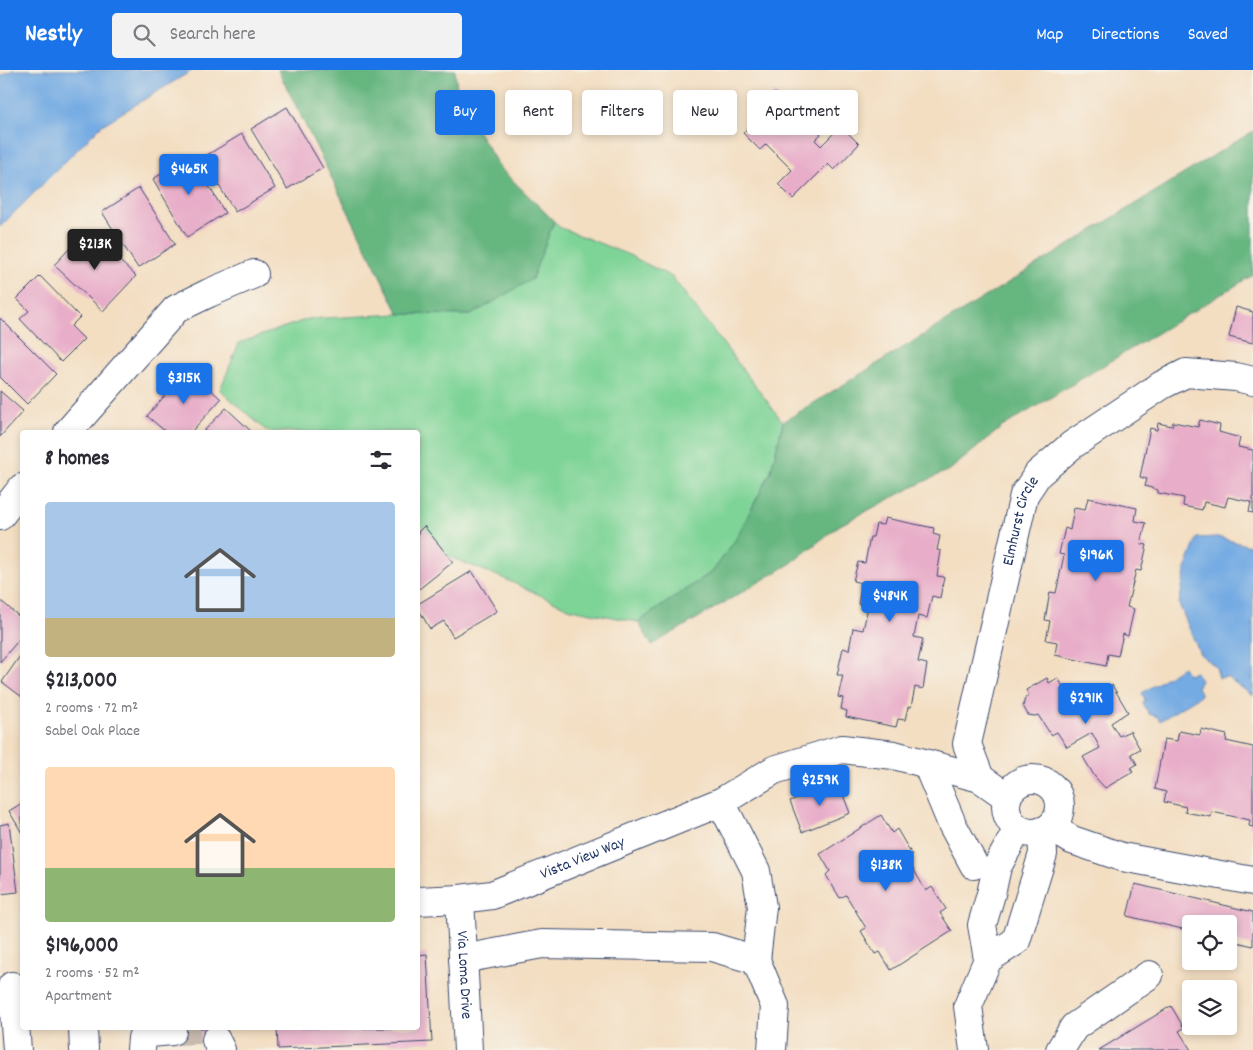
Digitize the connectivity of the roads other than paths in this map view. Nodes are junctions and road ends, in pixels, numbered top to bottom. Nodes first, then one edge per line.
1 (254, 274) dead end
2 (1253, 381) edge
3 (73, 430) edge
4 (20, 491) edge
5 (0, 516) edge
6 (926, 764) junction
7 (980, 778) junction
8 (732, 795) junction
9 (1007, 797) junction
10 (1036, 829) junction
11 (974, 866) dead end
12 (1253, 881) edge
13 (991, 894) junction
14 (460, 899) junction
15 (420, 901) edge
16 (1026, 906) junction
17 (463, 959) junction
18 (988, 959) junction
19 (756, 960) junction
20 (1149, 975) dead end
21 (12, 986) dead end
22 (83, 1030) edge
23 (172, 1030) dead end
24 (17, 1050) edge
25 (84, 1050) edge
26 (141, 1050) edge
27 (468, 1050) edge
28 (772, 1050) edge
29 (974, 1050) edge
30 (1060, 1050) edge

1 - 3 street
2 - 7 street, Elmhurst Circle
4 - 5 street
6 - 7 street, Vista View Way
6 - 8 street, Vista View Way
6 - 11 street
7 - 9 street
8 - 14 street, Vista View Way
8 - 19 street
9 - 10 street
9 - 10 street
10 - 12 street
10 - 13 street
10 - 16 street
13 - 16 street
13 - 18 street
14 - 15 street, Vista View Way
14 - 17 street, Via Loma Drive
16 - 18 street
17 - 19 street
17 - 27 street, Via Loma Drive
18 - 29 street
19 - 28 street
20 - 30 street
21 - 24 street
22 - 25 street
23 - 26 street

